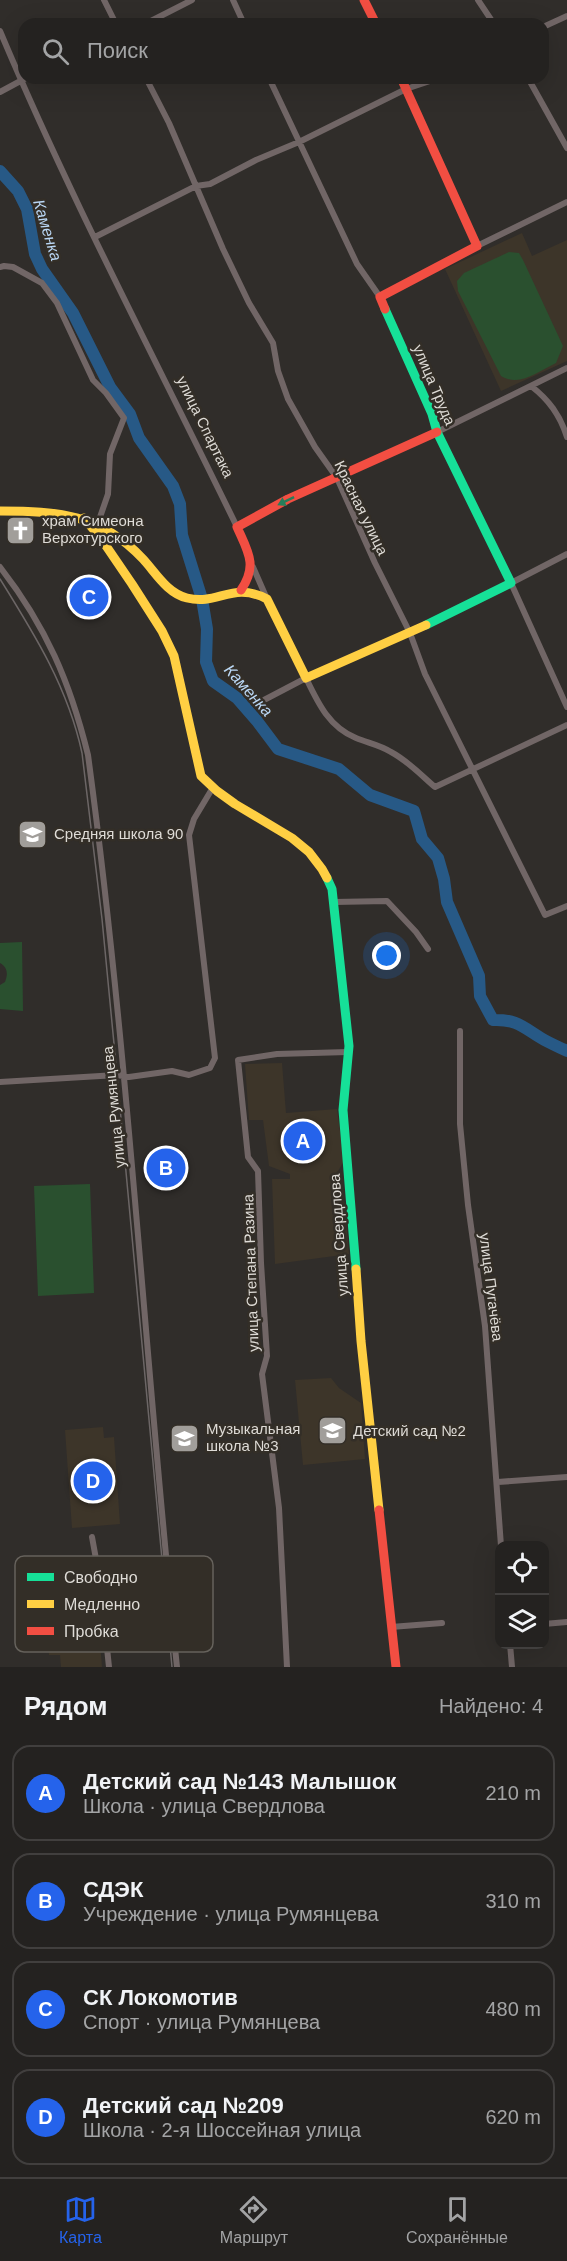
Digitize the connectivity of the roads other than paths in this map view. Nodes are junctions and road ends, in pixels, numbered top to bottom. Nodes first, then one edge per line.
1 (104, 0) edge
2 (192, 0) edge
3 (232, 0) edge
4 (364, 0) edge
5 (478, 0) edge
6 (567, 16) edge
7 (113, 18) edge
8 (157, 18) edge
9 (241, 18) edge
10 (373, 18) edge
11 (490, 18) edge
12 (549, 24) edge
13 (0, 31) edge
14 (18, 69) edge
15 (18, 82) edge
16 (25, 84) edge
17 (149, 84) edge
18 (272, 84) edge
19 (404, 84) edge
20 (419, 84) edge
21 (531, 84) edge
22 (406, 88) junction
23 (0, 92) edge
24 (299, 142) junction
25 (567, 148) edge
26 (196, 186) junction
27 (567, 202) edge
28 (95, 237) junction
29 (477, 246) junction
30 (0, 267) edge
31 (380, 297) junction
32 (567, 368) edge
33 (531, 386) junction
34 (437, 432) junction
35 (567, 437) edge
36 (337, 478) junction
37 (0, 511) edge
38 (84, 518) junction
39 (98, 523) junction
40 (237, 527) junction
41 (567, 554) edge
42 (0, 567) edge
43 (253, 567) junction
44 (511, 583) junction
45 (241, 590) junction
46 (267, 599) junction
47 (410, 633) junction
48 (306, 678) junction
49 (264, 700) dead end
50 (567, 707) edge
51 (567, 725) edge
52 (474, 769) junction
53 (212, 789) junction
54 (334, 902) junction
55 (567, 906) edge
56 (429, 949) dead end
57 (460, 1031) dead end
58 (348, 1052) junction
59 (123, 1076) junction
60 (0, 1082) edge
61 (567, 1477) edge
62 (498, 1482) junction
63 (92, 1537) dead end
64 (501, 1541) edge
65 (95, 1556) edge
66 (167, 1556) edge
67 (567, 1622) edge
68 (442, 1623) dead end
69 (549, 1624) edge
70 (391, 1627) junction
71 (510, 1649) edge
72 (107, 1652) edge
73 (176, 1652) edge
74 (109, 1667) edge
75 (177, 1667) edge
76 (287, 1667) edge
77 (396, 1667) edge
78 (512, 1667) edge

1 - 7 street
2 - 8 street
3 - 9 street
4 - 10 street
5 - 11 street
6 - 12 street
13 - 14 street, улица Спартака
15 - 23 street
16 - 28 street, улица Спартака
17 - 26 street, Красная улица
18 - 24 street, улица Труда
19 - 22 street
20 - 22 street
21 - 25 street
22 - 24 street
22 - 29 street
24 - 26 street
24 - 31 street, улица Труда
26 - 28 street
26 - 36 street, Красная улица
27 - 29 street
28 - 40 street, улица Спартака
29 - 31 street
30 - 39 street
31 - 34 street, улица Труда
32 - 33 street
33 - 34 street
33 - 35 street
34 - 36 street
34 - 44 street, улица Труда
36 -> 40 street
36 - 47 street, Красная улица
37 - 38 street
38 - 39 street
38 - 53 street
39 - 45 street
40 - 43 street, улица Спартака
41 - 44 street
42 - 59 street, улица Румянцева
43 - 45 street
43 - 46 street, улица Спартака
44 - 47 street
44 - 50 street, улица Труда
45 - 46 street
46 - 48 street, улица Спартака
47 - 48 street
47 - 52 street, Красная улица
48 - 49 street
48 - 52 street, улица Спартака
51 - 52 street
52 - 55 street, Красная улица
53 - 54 street, улица Свердлова
53 - 59 street
54 - 56 street
54 - 58 street, улица Свердлова
57 - 62 street, улица Пугачёва
58 - 70 street, улица Свердлова
58 - 76 street, улица Степана Разина
59 - 60 street
59 - 66 street, улица Румянцева
61 - 62 street
62 - 64 street, улица Пугачёва
63 - 65 street
67 - 69 street
68 - 70 street
70 - 77 street, улица Свердлова
71 - 78 street
72 - 74 street
73 - 75 street, улица Румянцева

